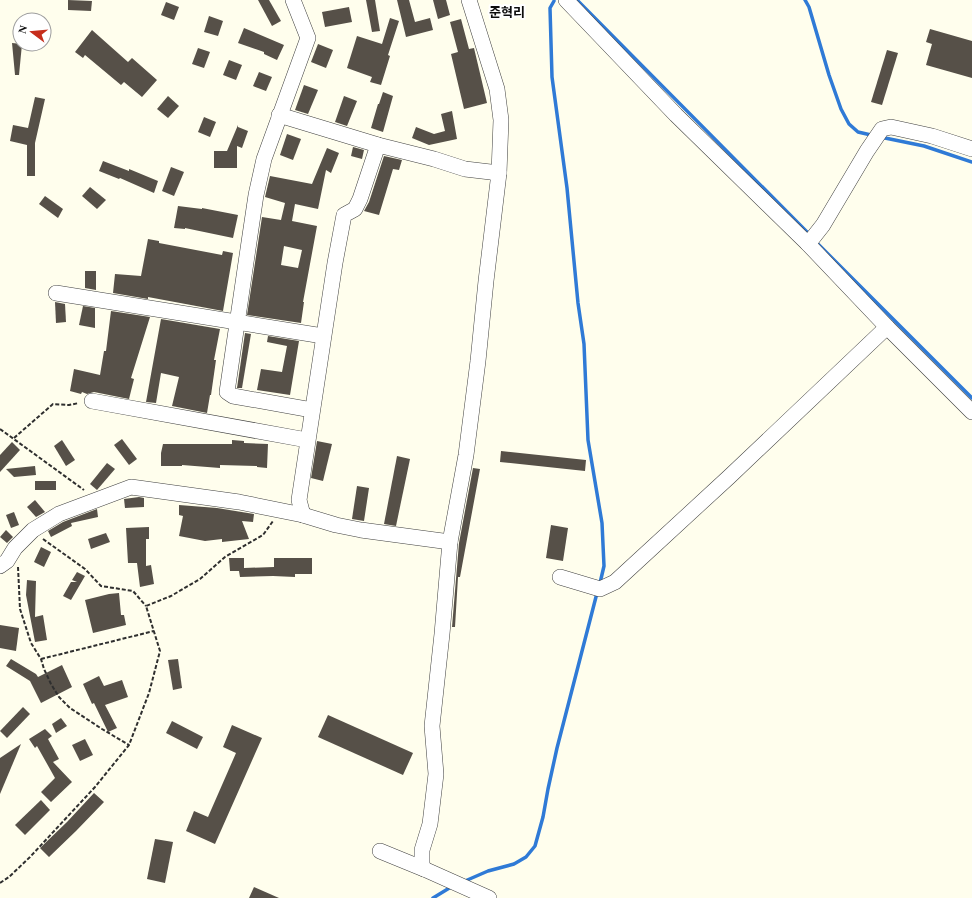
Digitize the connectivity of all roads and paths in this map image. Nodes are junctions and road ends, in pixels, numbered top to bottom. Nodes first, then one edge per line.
1 (294, 0) edge
2 (469, 0) edge
3 (566, 0) edge
4 (279, 115) junction
5 (378, 145) junction
6 (972, 149) edge
7 (499, 173) junction
8 (808, 244) junction
9 (56, 293) dead end
10 (237, 322) junction
11 (887, 327) junction
12 (323, 336) junction
13 (92, 401) joint
14 (312, 410) junction
15 (972, 412) edge
16 (0, 429) edge
17 (13, 438) junction
18 (307, 440) junction
19 (100, 500) junction
20 (279, 509) junction
21 (303, 515) junction
22 (33, 530) junction
23 (450, 542) junction
24 (15, 548) junction
25 (0, 566) edge
26 (560, 578) dead end
27 (146, 606) junction
28 (154, 631) junction
29 (41, 659) junction
30 (129, 745) junction
31 (380, 851) dead end
32 (424, 869) junction
33 (0, 883) edge
34 (489, 898) edge

1 - 4 street
2 - 7 street
3 - 8 street
4 - 5 street
4 - 10 street
5 - 7 street
5 - 12 street
6 - 8 street
7 - 23 street
8 - 11 street
9 - 10 street
10 - 12 street
10 - 14 street
11 - 15 street
11 - 26 street
12 - 14 street
13 - 17 path
13 - 18 street
14 - 18 street
16 - 17 path
17 - 19 path
18 - 21 street
19 - 20 street
19 - 22 street
20 - 21 street
20 - 27 path
21 - 23 street
22 - 24 street
22 - 27 path
23 - 32 street
24 - 25 street
24 - 29 path
27 - 28 path
28 - 29 path
28 - 30 path
29 - 30 path
30 - 33 path
31 - 32 street
32 - 34 street

